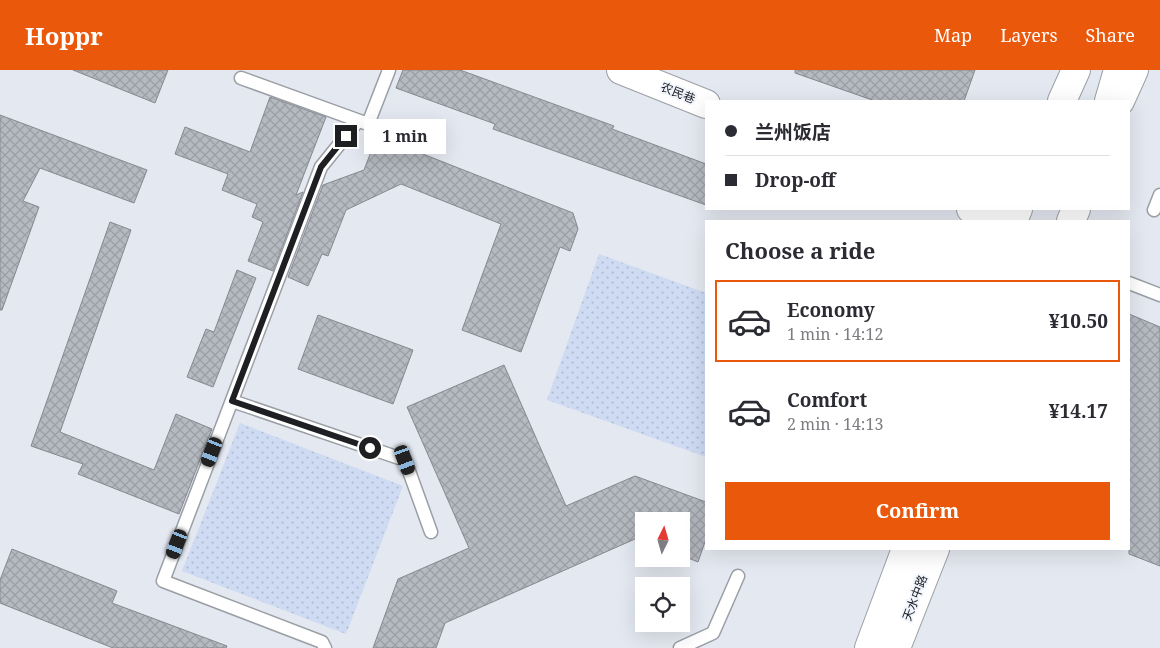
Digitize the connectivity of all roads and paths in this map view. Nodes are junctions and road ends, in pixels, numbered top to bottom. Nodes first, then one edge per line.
1 (389, 70) edge
2 (621, 70) edge
3 (1065, 70) edge
4 (1076, 70) edge
5 (1118, 70) edge
6 (1134, 70) edge
7 (242, 78) dead end
8 (1055, 100) edge
9 (1062, 100) edge
10 (1109, 100) edge
11 (1120, 100) edge
12 (705, 103) edge
13 (358, 121) junction
14 (1160, 195) edge
15 (972, 210) edge
16 (1154, 210) dead end
17 (997, 220) edge
18 (1130, 283) edge
19 (1160, 295) edge
20 (232, 401) junction
21 (431, 532) dead end
22 (906, 550) edge
23 (935, 550) edge
24 (738, 576) dead end
25 (325, 648) edge
26 (680, 648) edge
27 (869, 648) edge
28 (896, 648) edge

1 - 13 lane
2 - 12 main road, 农民巷
3 - 8 main road
4 - 9 main road
5 - 10 main road
6 - 11 main road
7 - 13 lane
13 - 20 lane
14 - 16 lane
15 - 17 main road
18 - 19 lane
20 - 21 lane
20 - 25 lane
22 - 27 main road, 天水中路
23 - 28 main road, 天水中路
24 - 26 lane

